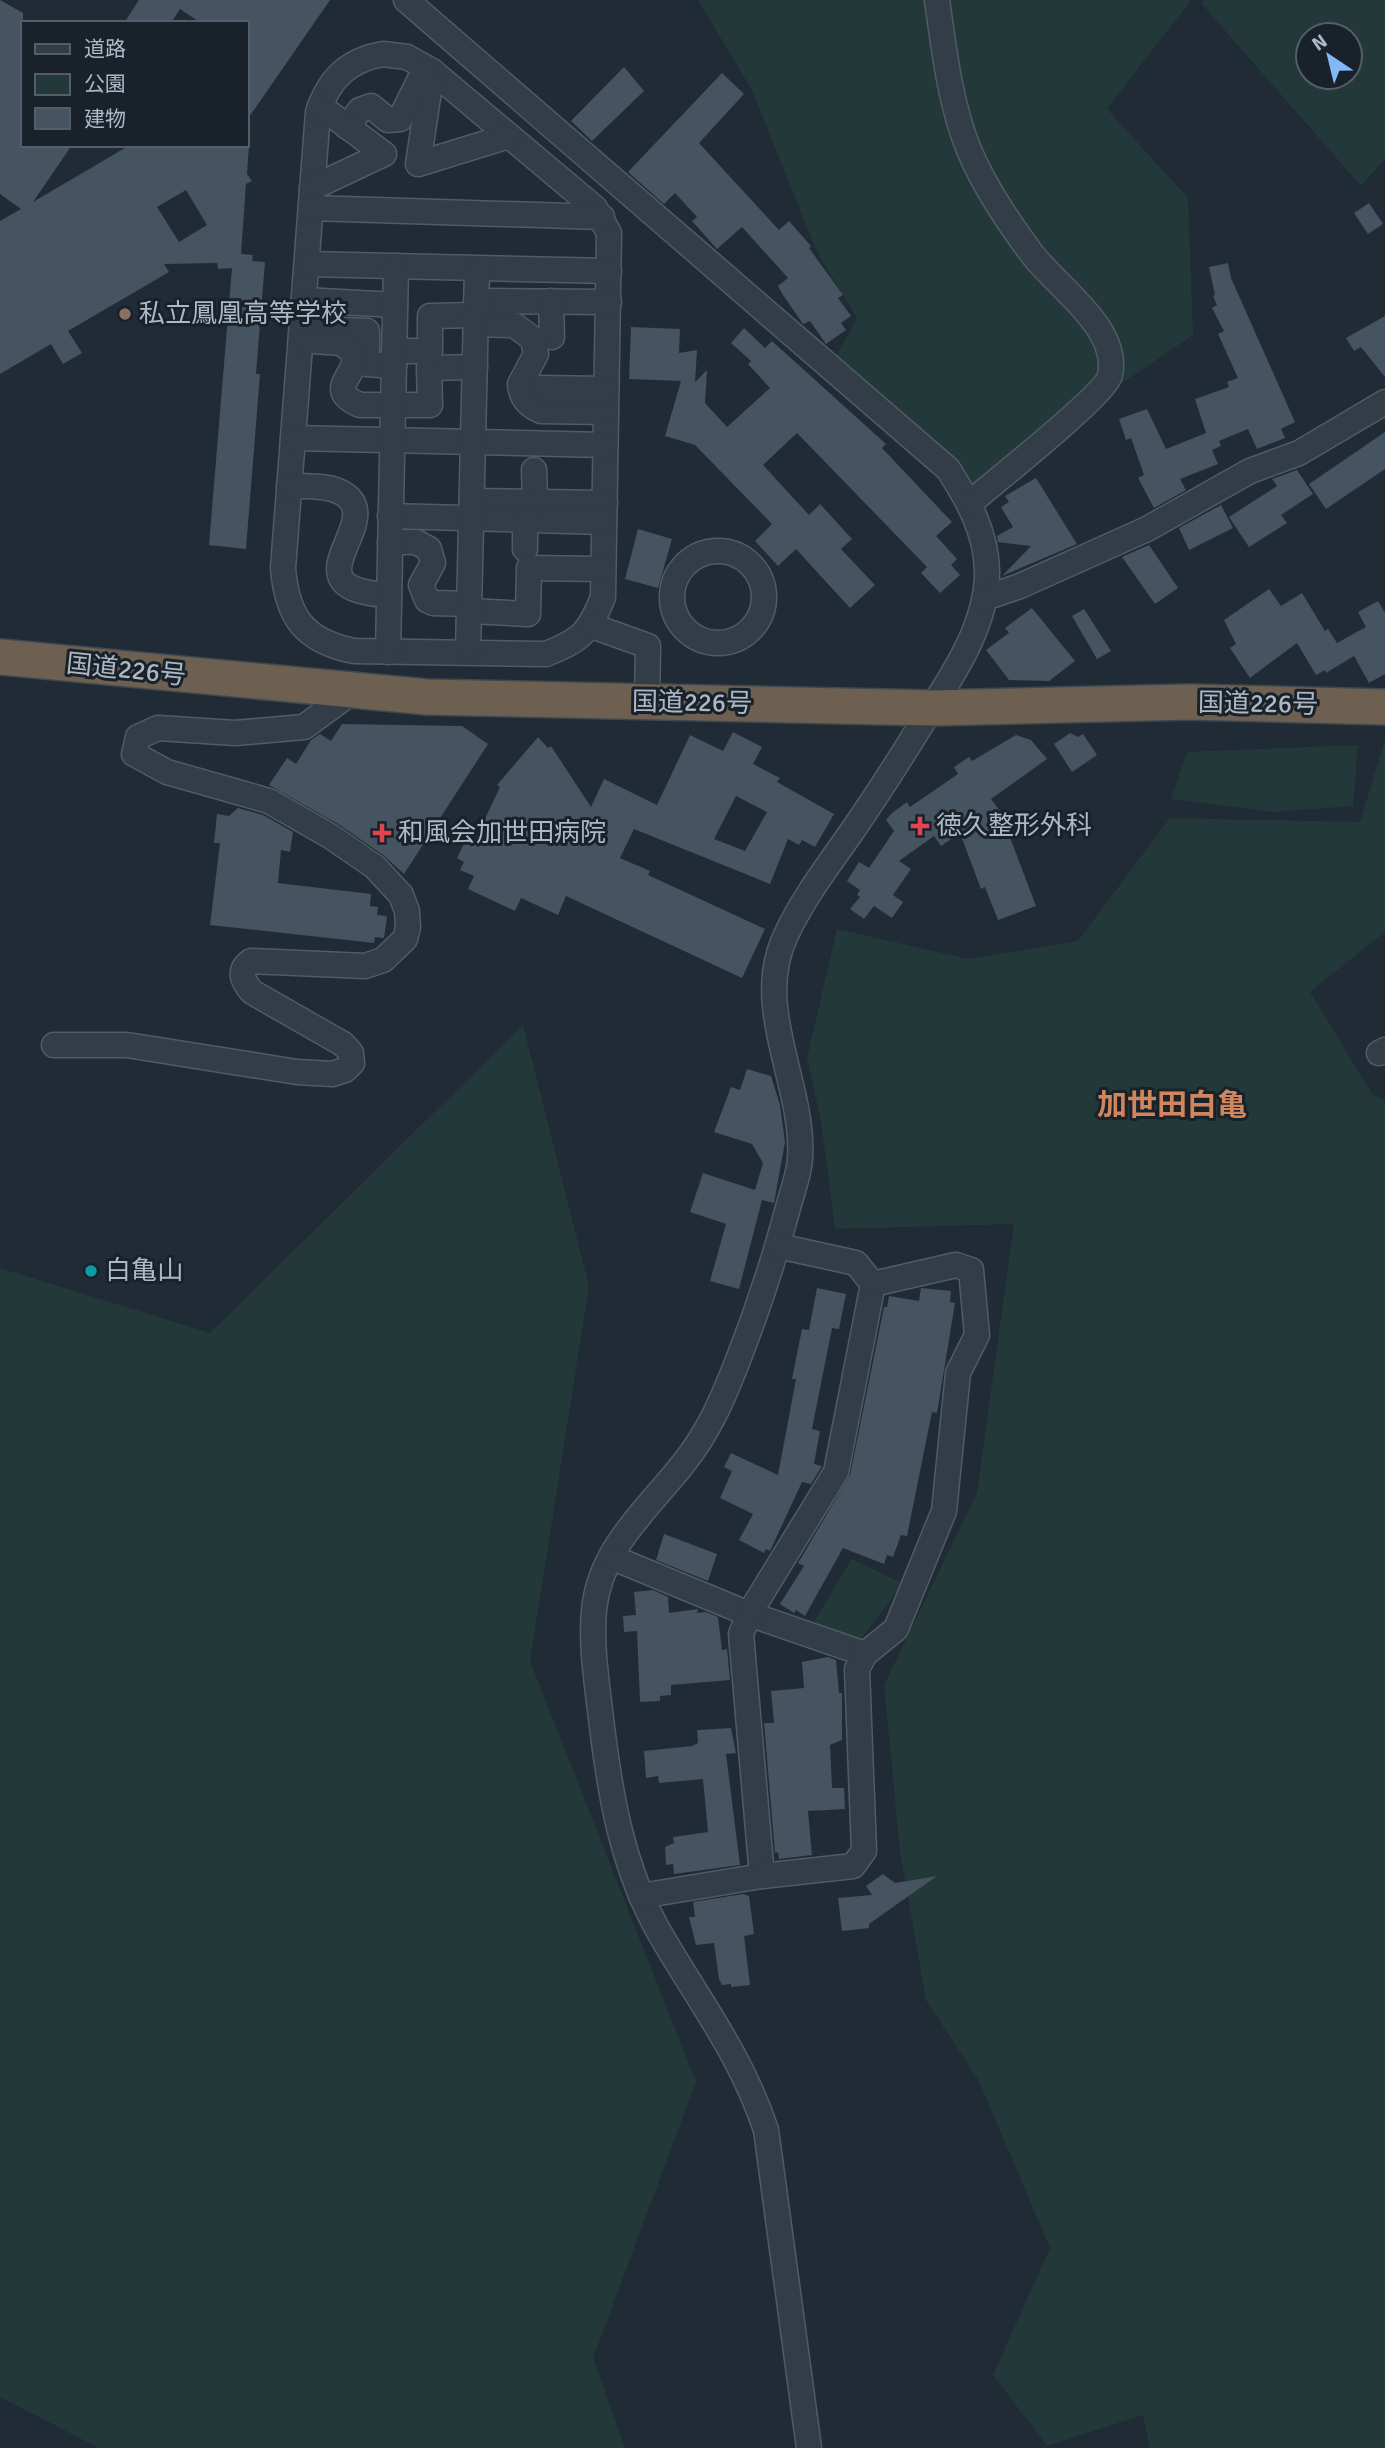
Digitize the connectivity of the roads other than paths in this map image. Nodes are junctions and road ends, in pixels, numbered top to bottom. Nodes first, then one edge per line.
1 (406, 0) edge
2 (937, 0) edge
3 (429, 69) junction
4 (320, 106) junction
5 (347, 127) junction
6 (509, 136) junction
7 (312, 198) junction
8 (602, 217) junction
9 (307, 264) junction
10 (396, 267) junction
11 (477, 269) junction
12 (609, 271) junction
13 (304, 300) junction
14 (551, 301) junction
15 (608, 302) junction
16 (395, 305) junction
17 (476, 313) junction
18 (301, 334) junction
19 (551, 337) dead end
20 (394, 359) junction
21 (475, 367) junction
22 (551, 382) dead end
23 (606, 400) junction
24 (1385, 402) edge
25 (393, 405) junction
26 (293, 438) junction
27 (392, 440) junction
28 (473, 443) junction
29 (605, 445) junction
30 (534, 470) dead end
31 (289, 485) junction
32 (970, 503) junction
33 (471, 510) junction
34 (530, 511) junction
35 (604, 512) junction
36 (390, 516) junction
37 (390, 542) junction
38 (525, 549) dead end
39 (603, 569) junction
40 (389, 595) junction
41 (985, 598) junction
42 (469, 608) junction
43 (678, 619) dead end
44 (592, 626) junction
45 (648, 646) junction
46 (387, 652) junction
47 (468, 652) junction
48 (0, 657) edge
49 (352, 692) junction
50 (647, 702) junction
51 (1385, 707) edge
52 (932, 708) junction
53 (54, 1045) dead end
54 (778, 1246) junction
55 (873, 1284) junction
56 (611, 1557) junction
57 (749, 1614) junction
58 (865, 1654) junction
59 (762, 1876) junction
60 (641, 1896) junction
61 (809, 2448) edge

1 - 32 street
2 - 32 street
3 - 4 street
3 - 5 street
3 - 6 street
3 - 6 street
4 - 5 street
4 - 7 street
5 - 7 street
6 - 8 street
7 - 8 street
7 - 9 street
8 - 12 street
9 - 10 street
9 - 13 street
10 - 11 street
10 - 16 street
11 - 12 street
11 - 17 street
12 - 15 street
13 - 16 street
13 - 18 street
14 - 15 street
14 - 17 street
14 - 19 street
15 - 23 street
16 - 20 street
17 - 20 street
17 - 21 street
17 - 23 street
18 - 20 street
18 - 25 street
18 - 26 street
20 - 25 street
21 - 25 street
21 - 28 street
22 - 23 street
23 - 29 street
24 - 41 street
25 - 27 street
26 - 27 street
26 - 31 street
27 - 28 street
27 - 36 street
28 - 29 street
28 - 33 street
29 - 35 street
30 - 34 street
31 - 40 street
31 - 46 street
32 - 41 street
33 - 34 street
33 - 36 street
33 - 42 street
34 - 35 street
34 - 38 street
35 - 39 street
36 - 37 street
37 - 40 street
37 - 42 street
39 - 42 street
39 - 44 street
40 - 46 street
41 - 52 street
42 - 47 street
43 - 45 street
44 - 45 street
44 - 47 street
45 - 50 street
46 - 47 street
48 - 49 highway, 国道226号
49 - 50 highway, 国道226号
49 - 53 street
50 - 52 highway, 国道226号
51 - 52 highway, 国道226号
52 - 54 street
54 - 55 street
54 - 56 street
55 - 57 street
55 - 58 street
56 - 57 street
56 - 60 street
57 - 58 street
57 - 59 street
58 - 59 street
59 - 60 street
60 - 61 street

